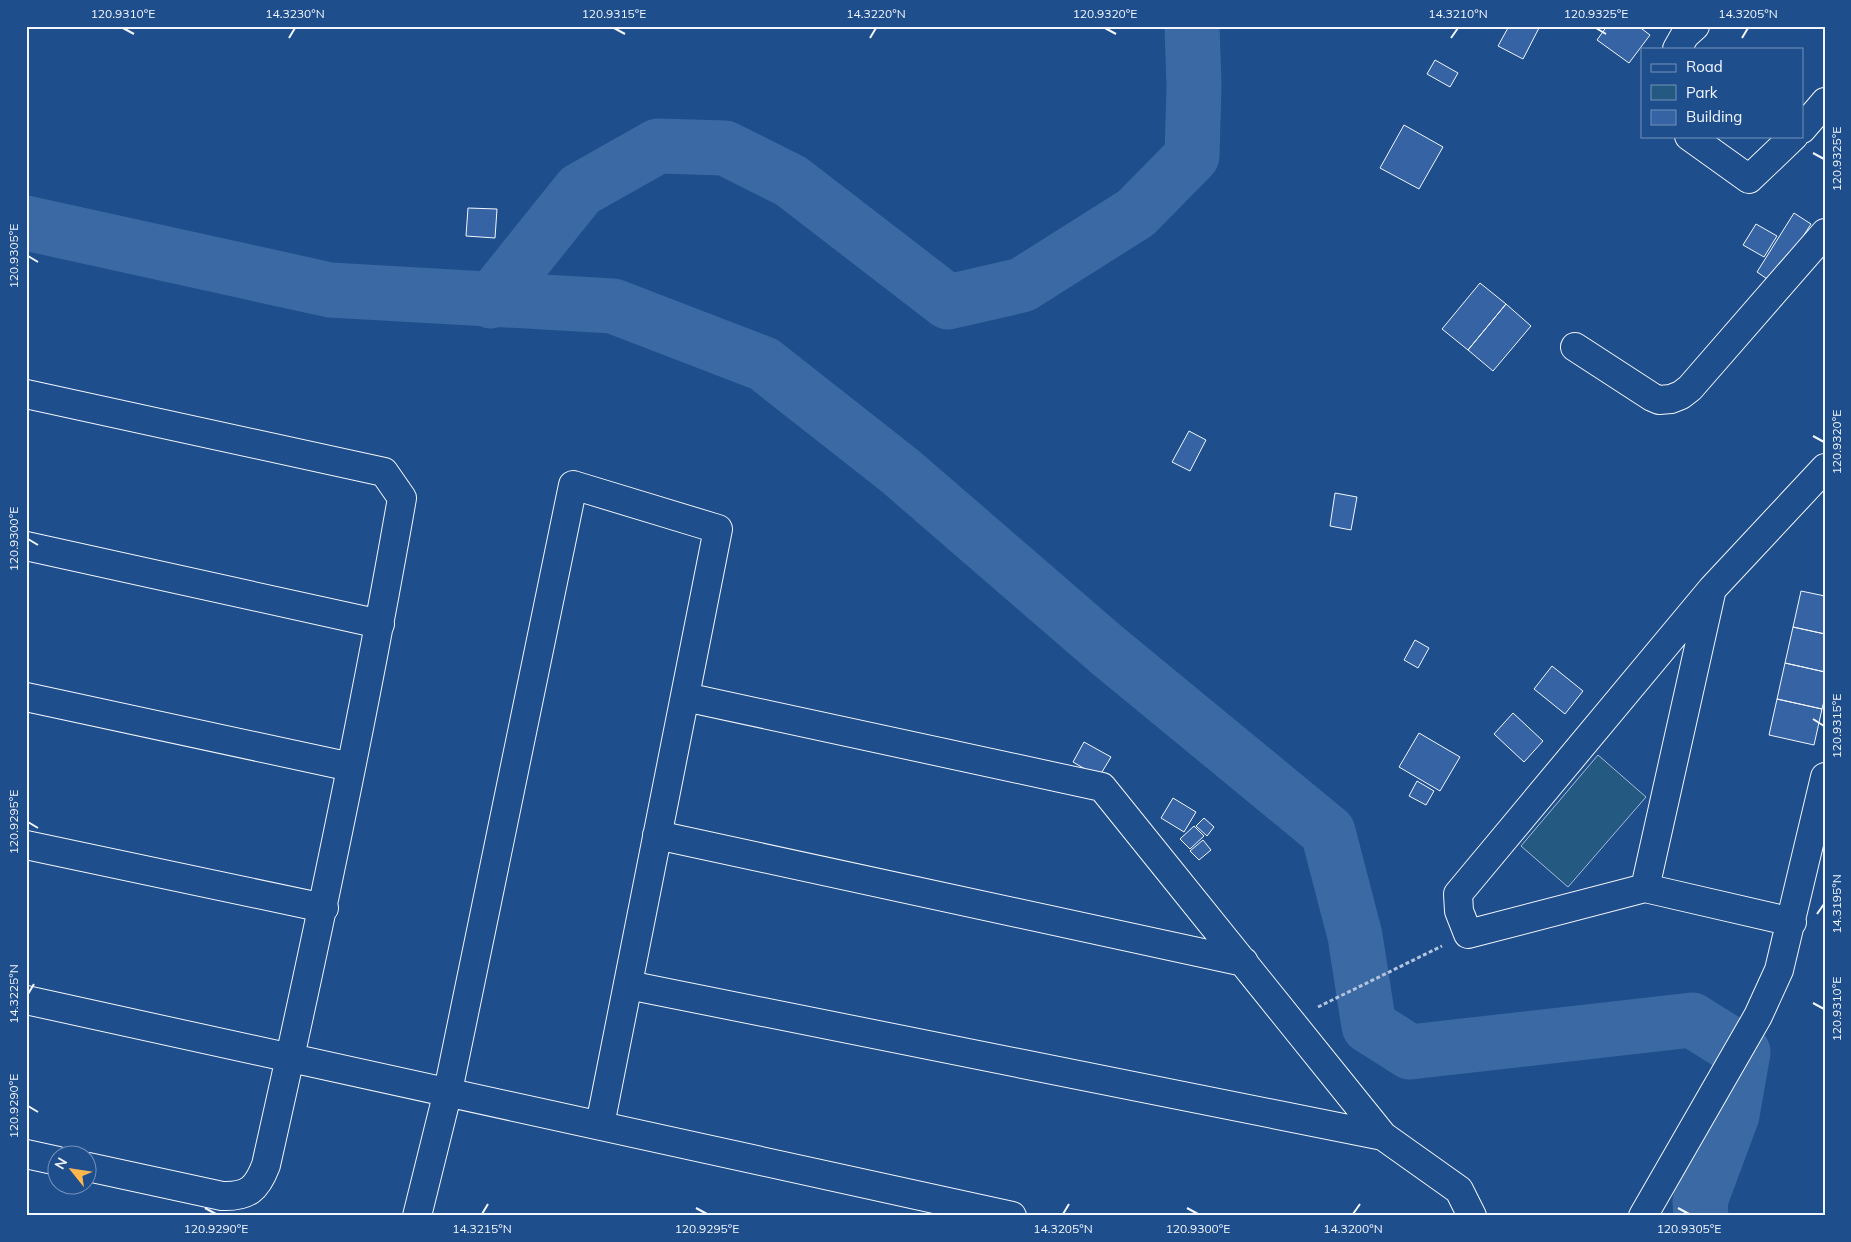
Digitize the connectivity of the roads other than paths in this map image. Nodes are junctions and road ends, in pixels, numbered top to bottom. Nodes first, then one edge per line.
1 (1695, 26) edge
2 (1678, 48) edge
3 (1692, 138) edge
4 (1795, 138) edge
5 (1825, 233) edge
6 (1574, 347) dead end
7 (26, 394) edge
8 (1825, 468) edge
9 (26, 546) edge
10 (1712, 589) junction
11 (380, 624) junction
12 (26, 697) edge
13 (685, 697) junction
14 (351, 767) junction
15 (1825, 777) edge
16 (657, 835) junction
17 (26, 845) edge
18 (1645, 888) junction
19 (324, 908) junction
20 (1792, 922) junction
21 (1244, 962) junction
22 (628, 985) junction
23 (26, 1000) edge
24 (290, 1057) junction
25 (448, 1091) junction
26 (600, 1125) junction
27 (1383, 1136) junction
28 (26, 1154) edge
29 (48, 1159) edge
30 (98, 1169) edge
31 (417, 1216) edge
32 (1012, 1216) edge
33 (1472, 1216) edge
34 (1643, 1216) edge

1 - 2 street
3 - 4 street
5 - 6 street
7 - 11 street
8 - 10 street
9 - 11 street
10 - 18 street
10 - 18 street
11 - 14 street
12 - 14 street
13 - 16 street
13 - 21 street
13 - 25 street
14 - 19 street
15 - 20 street
16 - 21 street
16 - 22 street
17 - 19 street
18 - 20 street
19 - 24 street
20 - 34 street
21 - 27 street
22 - 26 street
22 - 27 street
23 - 24 street
24 - 25 street
24 - 30 street
25 - 26 street
25 - 31 street
26 - 32 street
27 - 33 street
28 - 29 street

